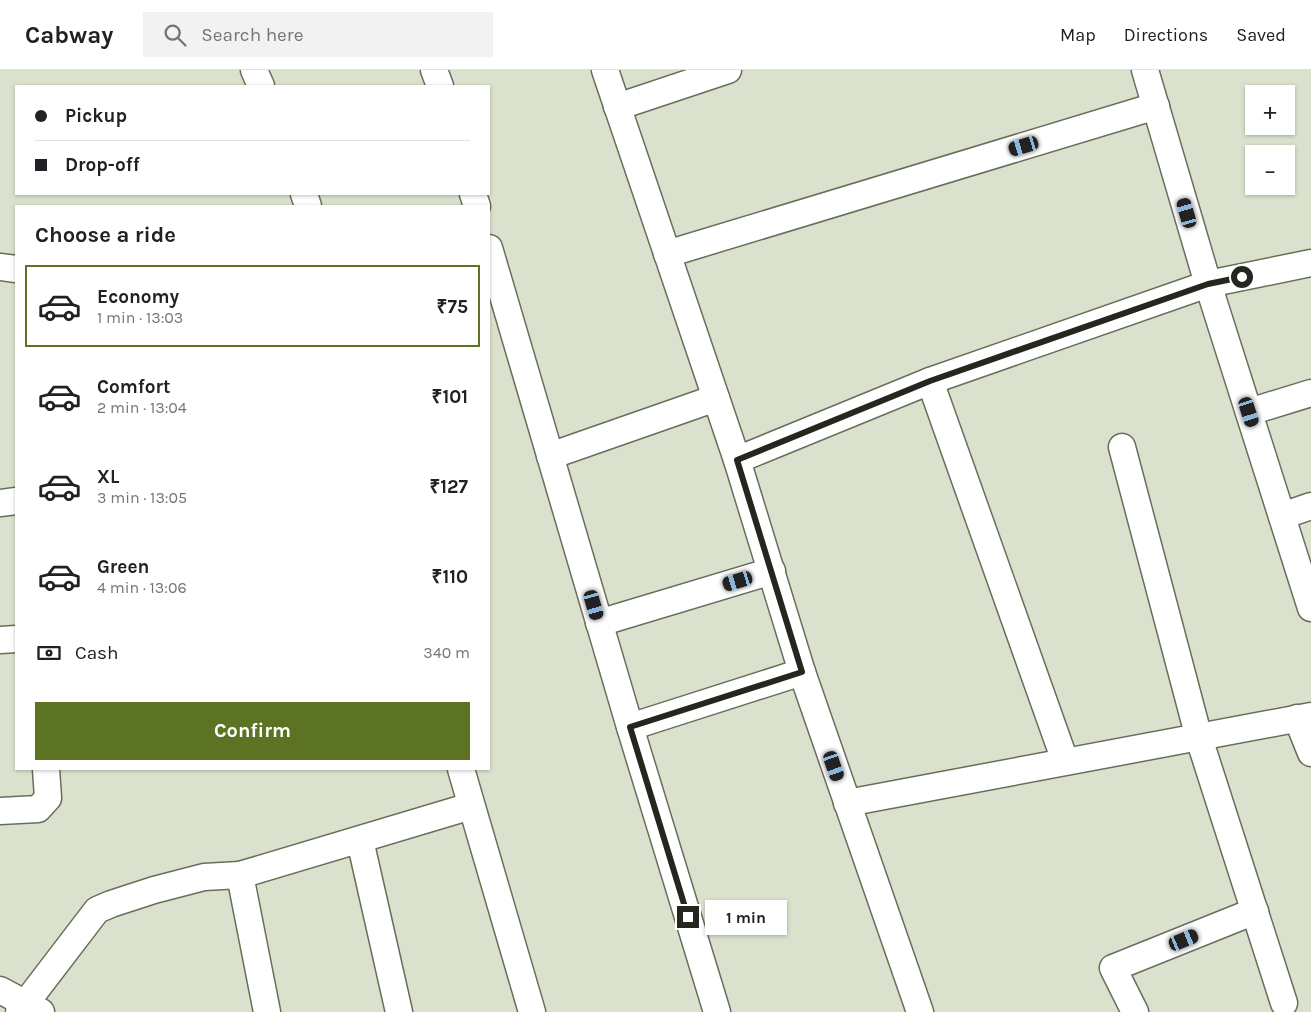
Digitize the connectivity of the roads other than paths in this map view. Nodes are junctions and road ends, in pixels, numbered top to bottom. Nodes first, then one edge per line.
1 (254, 70) edge
2 (434, 70) edge
3 (604, 70) edge
4 (728, 70) edge
5 (1145, 70) edge
6 (261, 85) edge
7 (440, 85) edge
8 (1156, 106) junction
9 (617, 107) junction
10 (490, 251) edge
11 (667, 254) junction
12 (1311, 263) edge
13 (0, 267) edge
14 (15, 269) edge
15 (1208, 284) junction
16 (930, 381) junction
17 (1311, 392) edge
18 (716, 398) junction
19 (1249, 412) junction
20 (1122, 447) dead end
21 (550, 456) junction
22 (737, 460) junction
23 (15, 501) edge
24 (0, 503) edge
25 (1311, 506) edge
26 (1282, 516) junction
27 (772, 571) junction
28 (1311, 608) edge
29 (600, 623) junction
30 (15, 639) edge
31 (0, 640) edge
32 (802, 672) junction
33 (1304, 717) edge
34 (630, 727) junction
35 (1199, 738) junction
36 (1311, 753) edge
37 (1065, 761) junction
38 (46, 770) edge
39 (461, 770) edge
40 (847, 803) junction
41 (471, 806) junction
42 (0, 811) edge
43 (360, 840) junction
44 (240, 875) junction
45 (1255, 911) junction
46 (0, 990) edge
47 (1284, 1003) dead end
48 (29, 1009) edge
49 (266, 1012) edge
50 (399, 1012) edge
51 (532, 1012) edge
52 (717, 1012) edge
53 (920, 1012) edge
54 (1135, 1012) edge

1 - 6 street
2 - 7 street
3 - 9 street
4 - 9 street
5 - 8 street
8 - 11 street
8 - 15 street
9 - 11 street
10 - 21 street
11 - 18 street
12 - 15 street
13 - 14 street
15 - 16 street
15 - 19 street
16 - 22 street
16 - 37 street
17 - 19 street
18 - 21 street
18 - 22 street
19 - 26 street
20 - 35 street
21 - 29 street
22 - 27 street
23 - 24 street
25 - 26 street
26 - 28 street
27 - 29 street
27 - 32 street
29 - 34 street
30 - 31 street
32 - 34 street
32 - 40 street
33 - 35 street
33 - 36 street
34 - 52 street
35 - 37 street
35 - 45 street
37 - 40 street
38 - 42 street
39 - 41 street
40 - 53 street
41 - 43 street
41 - 51 street
43 - 44 street
43 - 50 street
44 - 48 street
44 - 49 street
45 - 47 street
45 - 54 street
46 - 48 street

